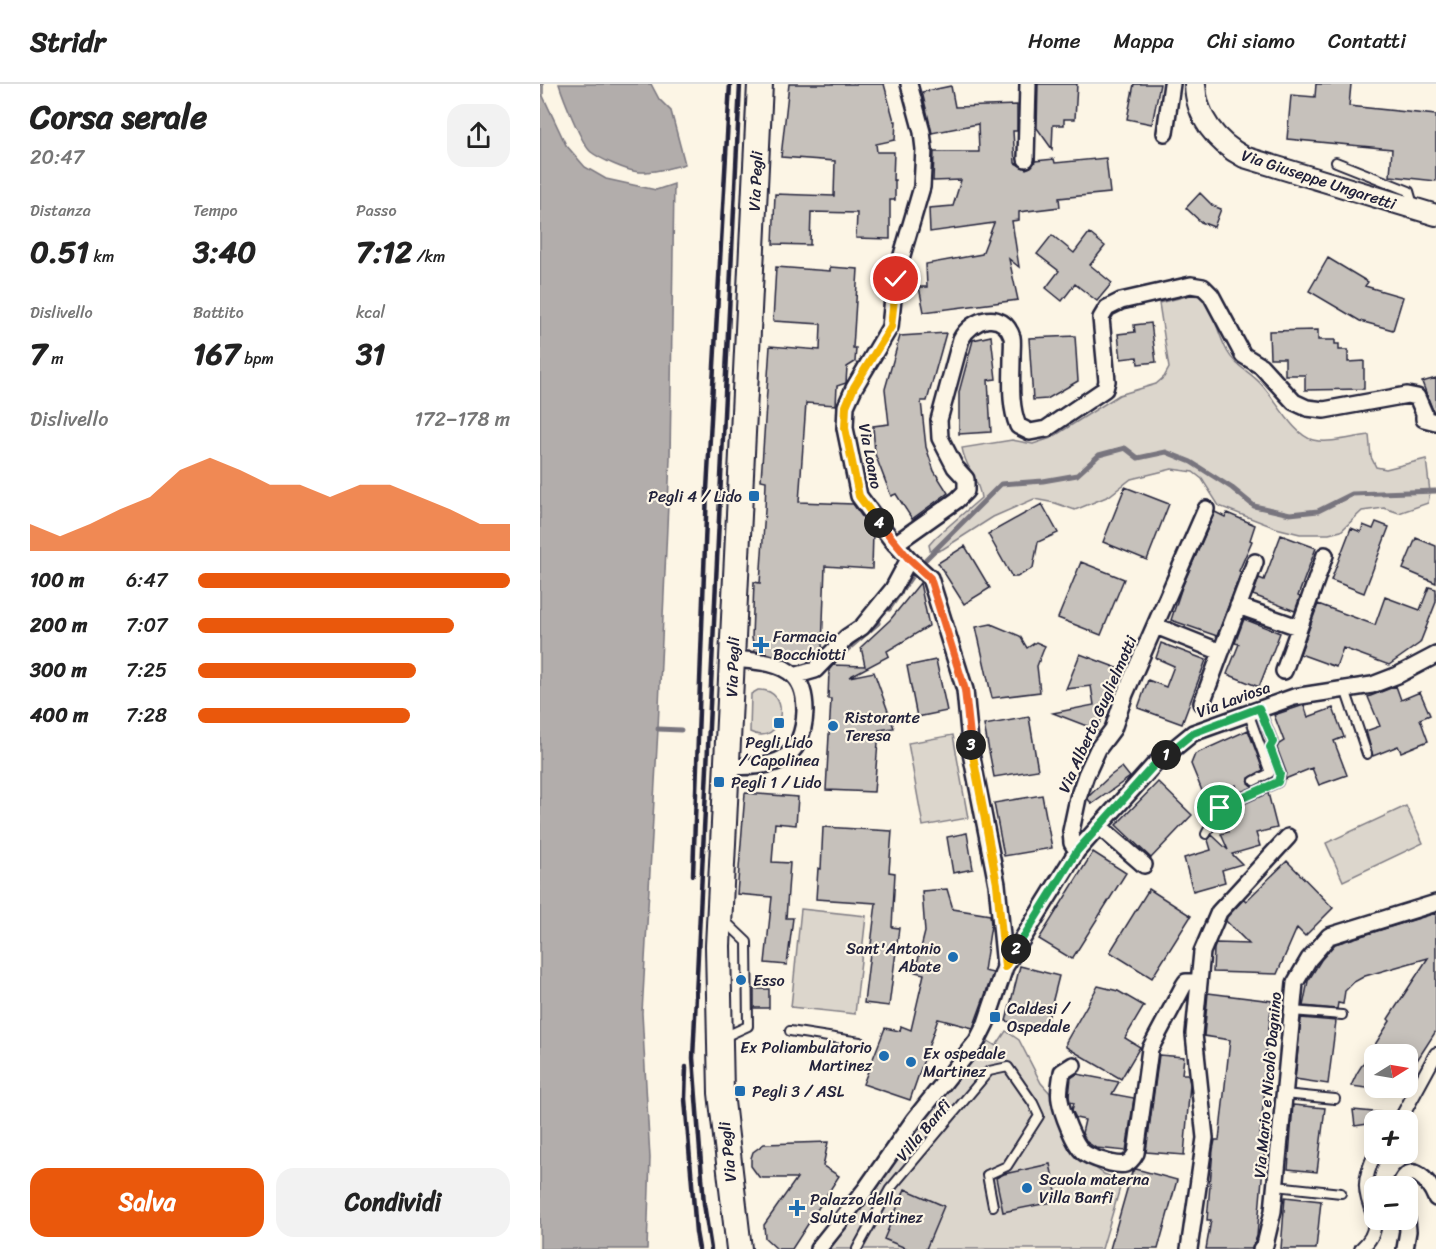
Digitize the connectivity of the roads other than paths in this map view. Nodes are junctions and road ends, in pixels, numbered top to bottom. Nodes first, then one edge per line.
1 (760, 84) edge
2 (909, 84) edge
3 (1028, 84) edge
4 (1172, 84) edge
5 (1195, 84) edge
6 (1165, 134) dead end
7 (1026, 159) dead end
8 (1336, 162) dead end
9 (1414, 209) junction
10 (1436, 215) edge
11 (1436, 422) edge
12 (1206, 509) dead end
13 (896, 544) junction
14 (1325, 555) dead end
15 (909, 559) junction
16 (1255, 562) dead end
17 (1238, 606) junction
18 (1156, 626) junction
19 (1298, 627) junction
20 (1221, 652) junction
21 (1436, 655) edge
22 (732, 659) junction
23 (1284, 671) dead end
24 (794, 675) junction
25 (1345, 689) junction
26 (1202, 703) dead end
27 (1253, 710) junction
28 (1367, 754) dead end
29 (728, 766) junction
30 (1254, 781) dead end
31 (1099, 826) junction
32 (1206, 834) dead end
33 (1288, 837) dead end
34 (1077, 851) junction
35 (1144, 865) dead end
36 (1436, 903) edge
37 (1005, 967) junction
38 (1198, 982) junction
39 (1292, 1011) junction
40 (1342, 1015) dead end
41 (790, 1031) dead end
42 (860, 1042) dead end
43 (1436, 1054) edge
44 (1073, 1065) dead end
45 (1284, 1094) junction
46 (1335, 1099) dead end
47 (1405, 1110) edge
48 (1406, 1176) edge
49 (1276, 1186) junction
50 (1341, 1192) dead end
51 (1436, 1198) edge
52 (993, 1206) dead end
53 (1375, 1230) edge
54 (1407, 1230) edge
55 (739, 1249) edge
56 (818, 1249) edge
57 (857, 1249) edge
58 (1189, 1249) edge
59 (1261, 1249) edge
60 (1361, 1249) edge
61 (1405, 1249) edge

1 - 22 main road, Via Pegli
2 - 13 street, Via Loano
3 - 7 street
4 - 6 street
5 - 9 street, Via Giuseppe Ungaretti
8 - 9 lane, Via Giuseppe Ungaretti
9 - 10 street, Via Giuseppe Ungaretti
11 - 13 street
12 - 18 street, Via Alberto Guglielmotti
13 - 15 street, Via Loano
14 - 19 street
15 - 24 street
15 - 37 street, Via Loano
16 - 17 street
17 - 19 street
17 - 20 street
18 - 20 street, Via Alberto Guglielmotti
18 - 34 street, Via Alberto Guglielmotti
19 - 23 street
20 - 26 street
21 - 25 street, Via Laviosa
22 - 24 street
22 - 29 main road, Via Pegli
24 - 29 street
25 - 27 street, Via Laviosa
25 - 28 lane
27 - 30 lane
27 - 31 street, Via Laviosa
27 - 32 lane
29 - 55 main road, Via Pegli
31 - 34 street, Via Laviosa
31 - 35 street
33 - 38 street
34 - 37 street, Via Laviosa
36 - 39 street, Via Mario e Nicolò Dagnino
37 - 56 street
38 - 44 street
38 - 58 street
39 - 40 lane
39 - 45 street, Via Mario e Nicolò Dagnino
41 - 42 lane
43 - 47 street
45 - 46 lane
45 - 49 street, Via Mario e Nicolò Dagnino
48 - 51 street
49 - 50 lane
49 - 59 street, Via Mario e Nicolò Dagnino
52 - 57 lane, Villa Banfi
53 - 60 street
54 - 61 street

